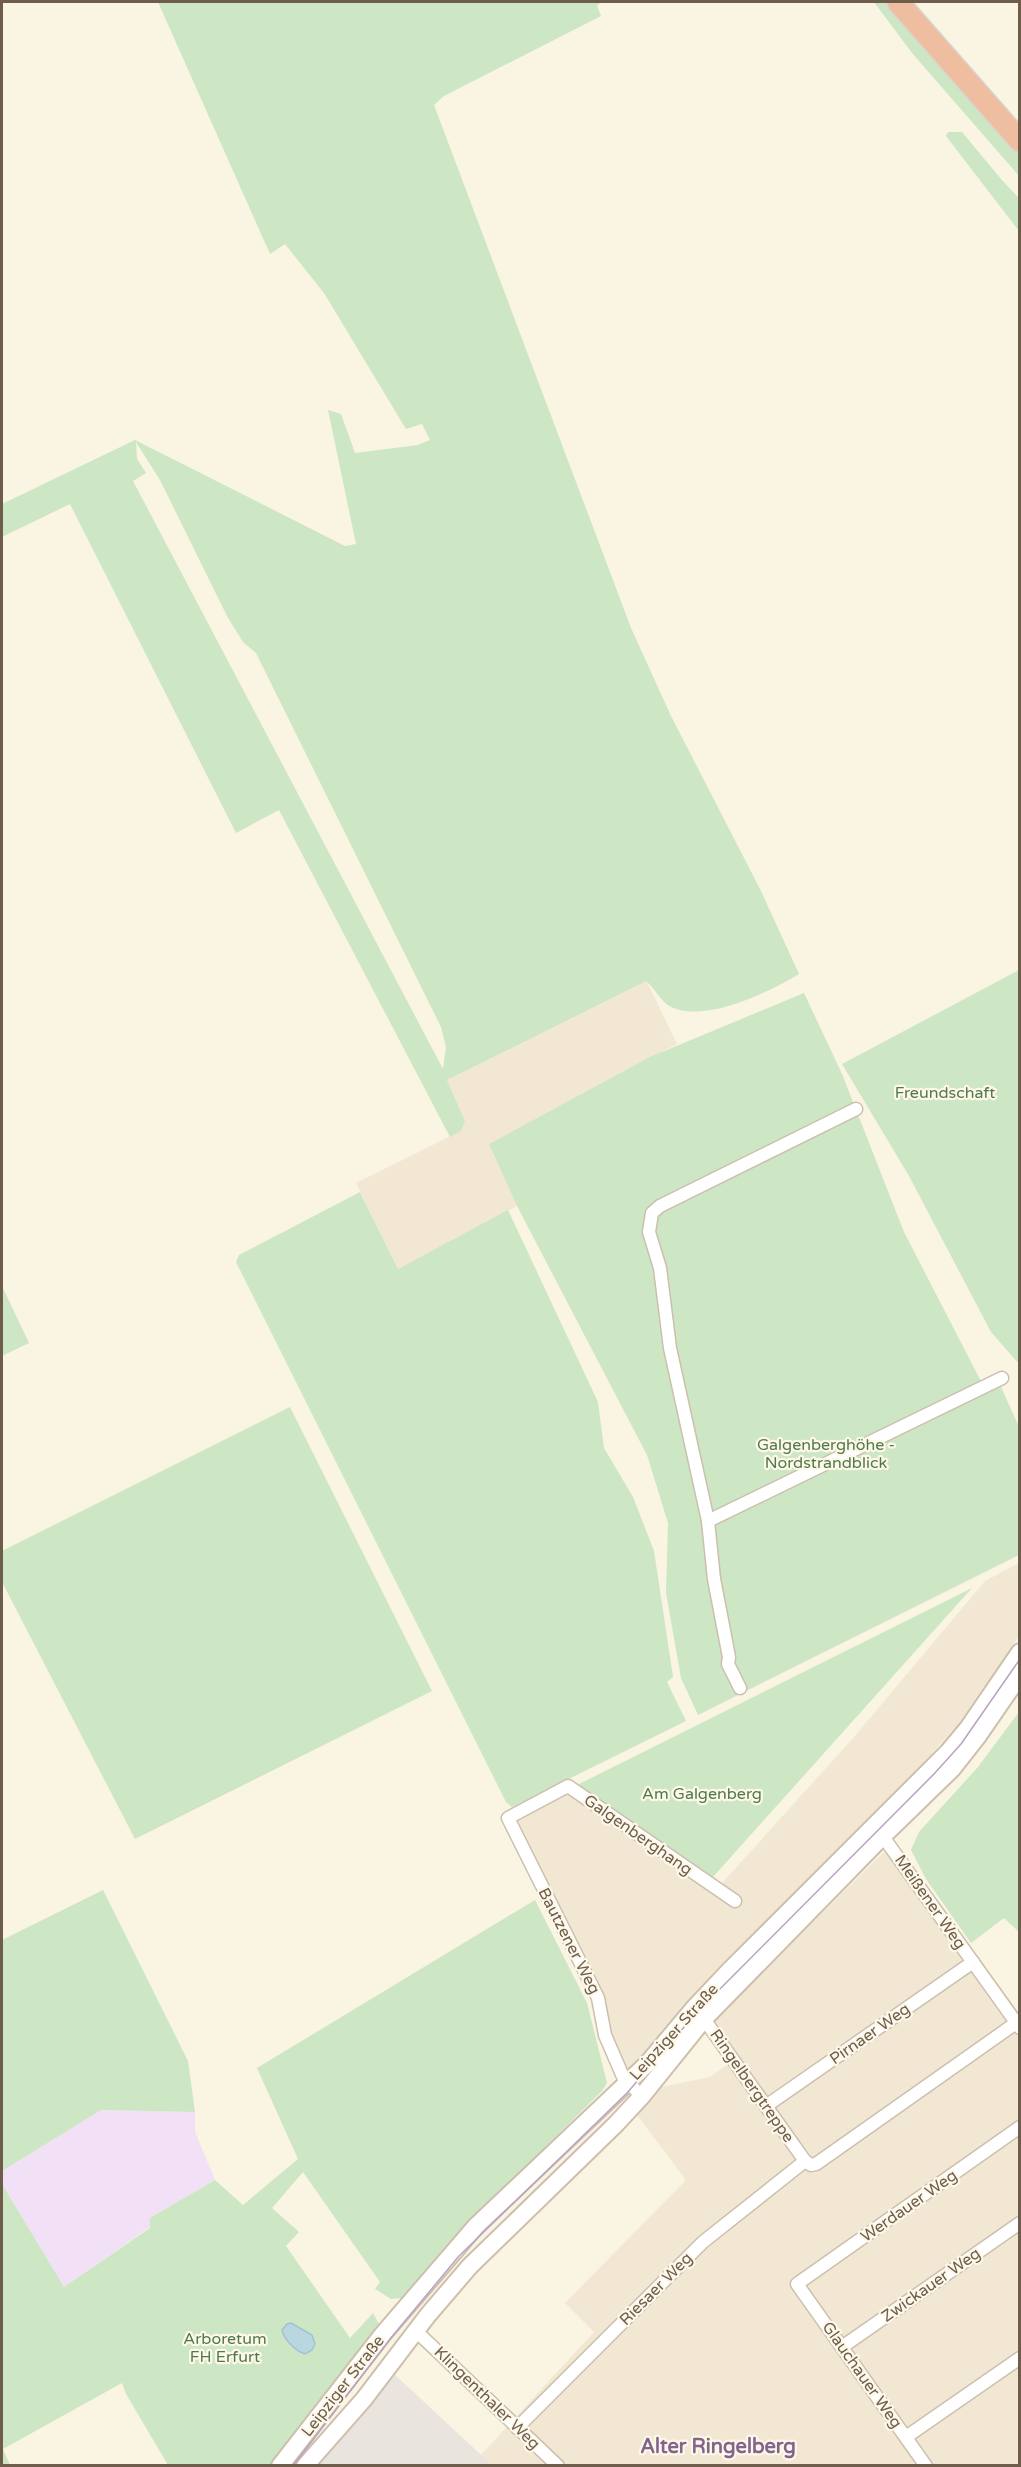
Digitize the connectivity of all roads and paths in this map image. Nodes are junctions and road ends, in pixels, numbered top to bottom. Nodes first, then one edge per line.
1 (898, 2) edge
2 (916, 2) edge
3 (1020, 120) edge
4 (1020, 141) edge
5 (856, 1110) dead end
6 (1002, 1378) dead end
7 (708, 1521) junction
8 (1020, 1652) edge
9 (1020, 1675) edge
10 (740, 1688) dead end
11 (508, 1818) joint
12 (879, 1831) junction
13 (735, 1901) dead end
14 (975, 1965) junction
15 (699, 2013) junction
16 (1018, 2025) edge
17 (628, 2083) junction
18 (642, 2096) junction
19 (766, 2106) junction
20 (1020, 2127) edge
21 (808, 2163) junction
22 (1020, 2223) edge
23 (797, 2284) joint
24 (397, 2318) junction
25 (416, 2331) junction
26 (842, 2347) junction
27 (1020, 2358) edge
28 (518, 2428) junction
29 (906, 2437) junction
30 (280, 2466) edge
31 (305, 2466) edge
32 (558, 2466) edge
33 (926, 2466) edge

1 - 4 highway
2 - 3 highway
5 - 7 street
6 - 7 street
7 - 10 street
8 - 12 main road, Leipziger Straße
9 - 12 main road, Leipziger Straße
11 - 13 street, Galgenberghang
11 - 17 street, Bautzener Weg
12 - 14 street, Meißener Weg
12 - 15 main road, Leipziger Straße
14 - 16 street, Meißener Weg
14 - 19 street, Pirnaer Weg
15 - 17 main road, Leipziger Straße
15 - 18 main road, Leipziger Straße
15 - 19 street, Ringelbergtreppe
16 - 21 street, Riesaer Weg
17 - 18 street, Bautzener Weg
17 - 24 main road, Leipziger Straße
18 - 25 main road, Leipziger Straße
19 - 21 street, Ringelbergtreppe
20 - 23 street, Werdauer Weg
21 - 28 street, Riesaer Weg
22 - 26 street, Zwickauer Weg
23 - 26 street, Glauchauer Weg
24 - 25 main road
24 - 30 main road, Leipziger Straße
25 - 28 street, Klingenthaler Weg
25 - 31 main road, Leipziger Straße
26 - 29 street, Glauchauer Weg
27 - 29 street
28 - 32 street, Klingenthaler Weg
29 - 33 street, Glauchauer Weg

